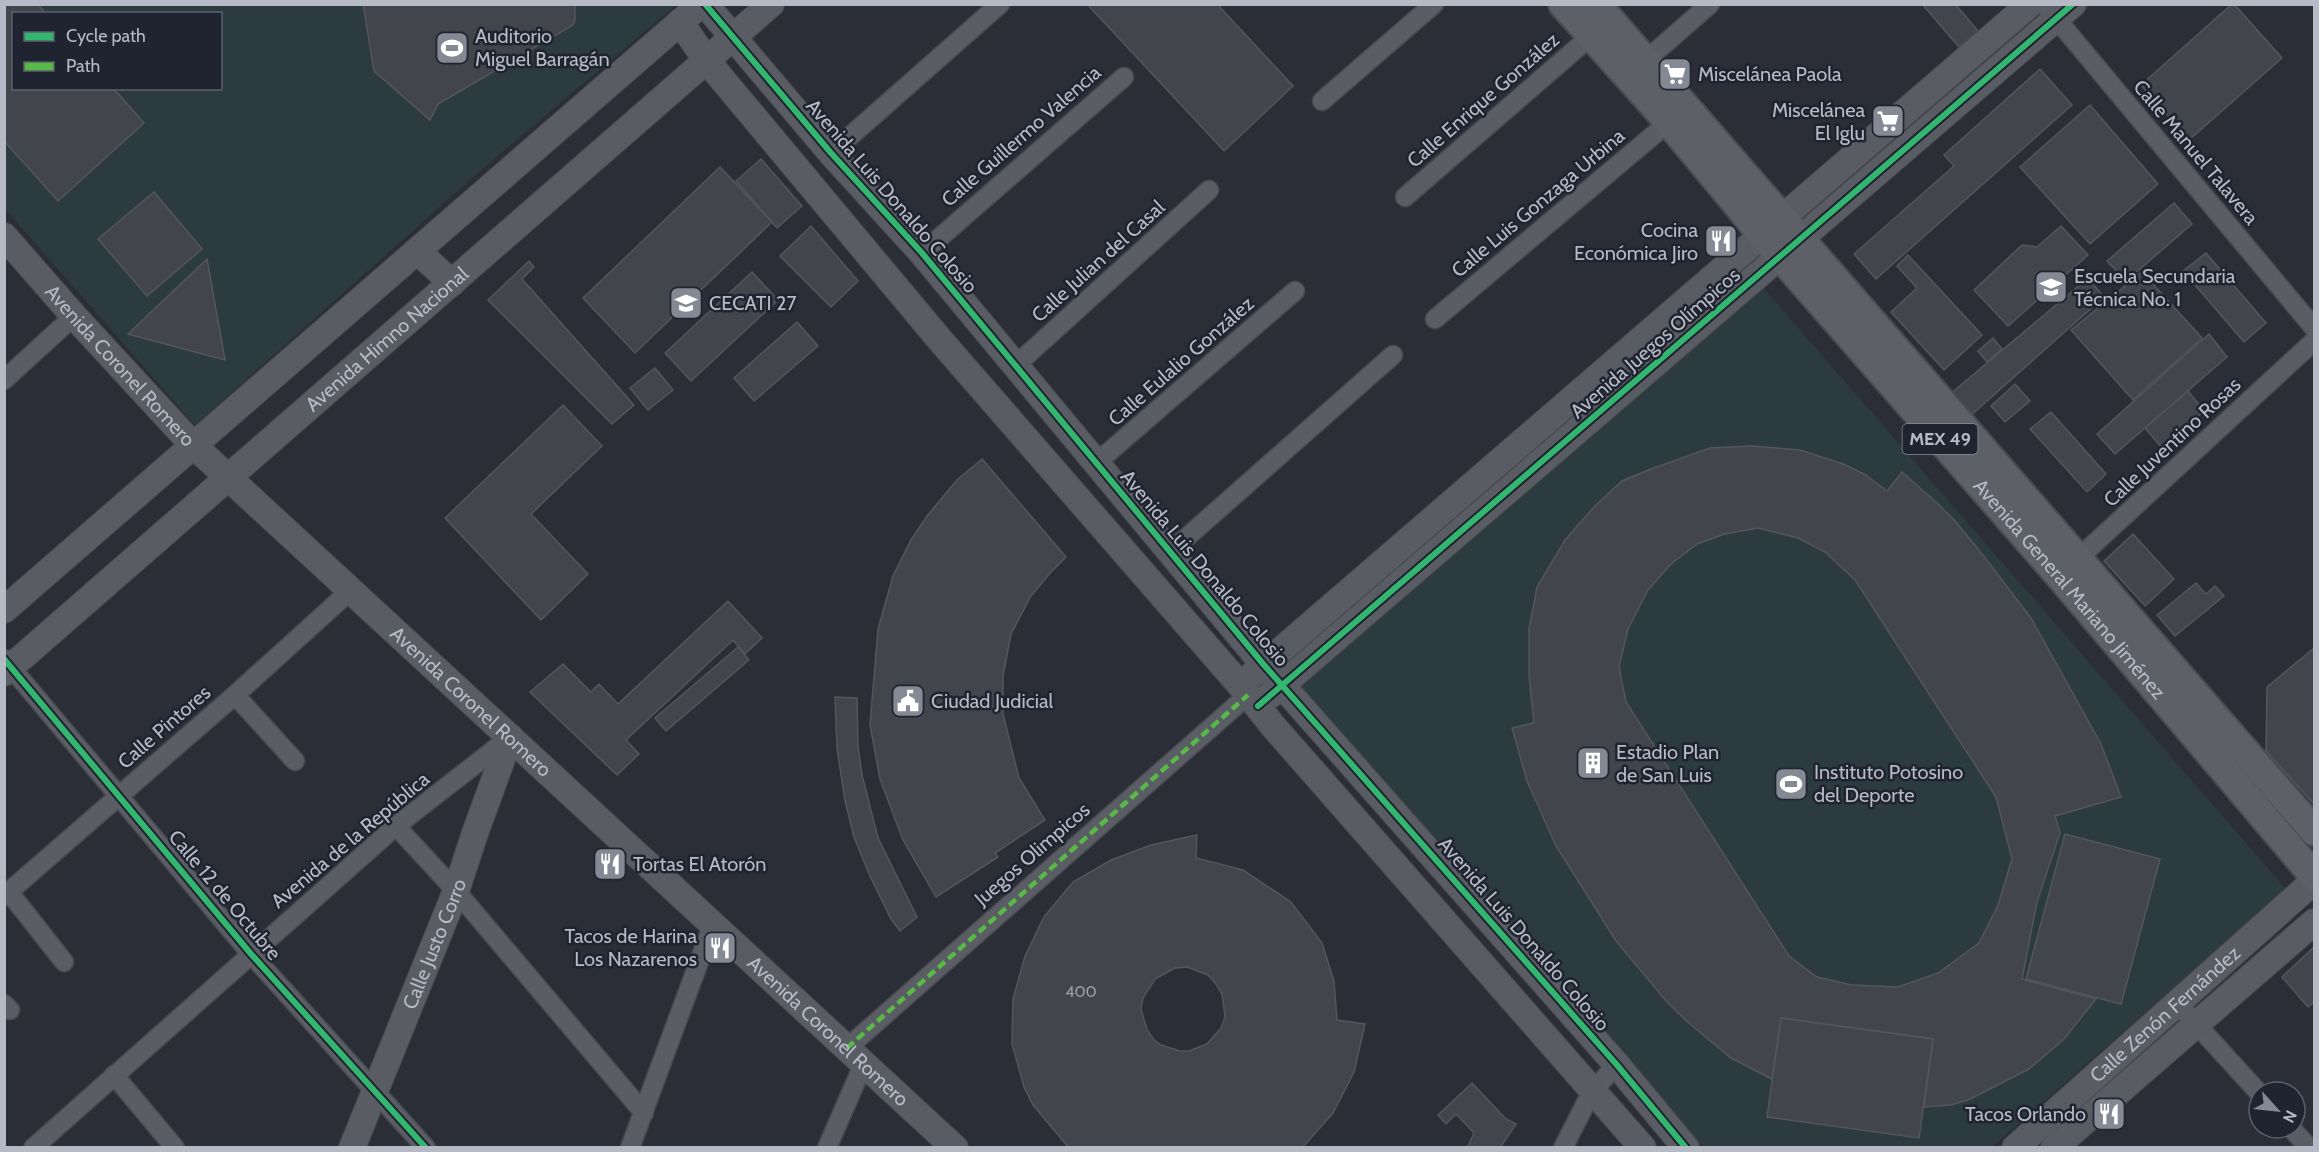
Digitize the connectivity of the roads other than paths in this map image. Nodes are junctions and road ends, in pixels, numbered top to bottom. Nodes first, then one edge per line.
1 (700, 4) edge
2 (705, 4) edge
3 (771, 4) edge
4 (1000, 4) edge
5 (1434, 4) edge
6 (1563, 4) edge
7 (1596, 4) edge
8 (1710, 4) edge
9 (2030, 4) edge
10 (2058, 9) edge
11 (680, 22) junction
12 (1591, 36) junction
13 (732, 38) junction
14 (707, 61) junction
15 (1645, 61) junction
16 (1124, 77) dead end
17 (1323, 101) dead end
18 (1670, 122) junction
19 (831, 153) junction
20 (1209, 190) dead end
21 (1405, 197) dead end
22 (4, 236) edge
23 (1782, 237) junction
24 (417, 251) junction
25 (922, 253) junction
26 (452, 283) junction
27 (1295, 291) dead end
28 (970, 311) junction
29 (74, 316) junction
30 (1435, 319) dead end
31 (2314, 328) edge
32 (940, 340) junction
33 (2314, 341) edge
34 (1393, 355) dead end
35 (1016, 365) junction
36 (4, 380) edge
37 (193, 445) junction
38 (1095, 464) junction
39 (229, 477) junction
40 (1169, 553) junction
41 (2068, 567) junction
42 (351, 590) junction
43 (4, 610) edge
44 (1264, 665) junction
45 (7, 666) edge
46 (1282, 685) junction
47 (235, 695) junction
48 (1249, 696) junction
49 (510, 736) junction
50 (295, 761) dead end
51 (120, 796) junction
52 (396, 826) junction
53 (2314, 831) edge
54 (2314, 876) edge
55 (2314, 881) edge
56 (1459, 886) junction
57 (456, 891) junction
58 (7, 894) edge
59 (1433, 909) junction
60 (2314, 922) edge
61 (713, 924) junction
62 (251, 954) junction
63 (64, 962) dead end
64 (2177, 1003) junction
65 (2196, 1023) junction
66 (855, 1055) junction
67 (1617, 1065) junction
68 (114, 1075) junction
69 (2247, 1080) edge
70 (1592, 1091) junction
71 (374, 1092) junction
72 (644, 1113) junction
73 (2049, 1117) junction
74 (2065, 1144) edge
75 (33, 1148) edge
76 (175, 1148) edge
77 (352, 1148) edge
78 (426, 1148) edge
79 (630, 1148) edge
80 (828, 1148) edge
81 (955, 1148) edge
82 (1563, 1148) edge
83 (1643, 1148) edge
84 (1686, 1148) edge
85 (2015, 1148) edge

1 - 11 street
2 - 13 street, Avenida Luis Donaldo Colosio
3 - 13 street, Avenida Himno Nacional
4 - 19 street
5 - 17 street
6 - 12 main road, Avenida General Mariano Jiménez / MEX 49
7 - 15 main road, Avenida General Mariano Jiménez / MEX 49
8 - 15 street
9 - 23 street, Avenida Juegos Olímpicos
10 - 23 street, Avenida Juegos Olímpicos
10 - 31 street, Calle Manuel Talavera
11 - 14 street
11 - 24 street
12 - 18 main road, Avenida General Mariano Jiménez / MEX 49
12 - 21 street, Calle Enrique González
13 - 14 street, Avenida Himno Nacional
13 - 19 street, Avenida Luis Donaldo Colosio
14 - 26 street, Avenida Himno Nacional
14 - 32 street
15 - 23 main road, Avenida General Mariano Jiménez / MEX 49
16 - 25 street, Calle Guillermo Valencia
18 - 23 main road, Avenida General Mariano Jiménez / MEX 49
18 - 30 street, Calle Luis Gonzaga Urbina
19 - 25 street, Avenida Luis Donaldo Colosio
20 - 35 street, Calle Julian del Casal
22 - 29 street, Avenida Coronel Romero
23 - 41 main road, Avenida General Mariano Jiménez / MEX 49
23 - 44 street, Avenida Juegos Olímpicos
23 - 46 street, Avenida Juegos Olímpicos
24 - 26 street
24 - 37 street
25 - 28 street, Avenida Luis Donaldo Colosio
26 - 39 street, Avenida Himno Nacional
27 - 38 street, Calle Eulalio González
28 - 32 street
28 - 35 street, Avenida Luis Donaldo Colosio
29 - 36 street
29 - 37 street, Avenida Coronel Romero
32 - 48 street
33 - 41 street, Calle Juventino Rosas
34 - 40 street
35 - 38 street, Avenida Luis Donaldo Colosio
37 - 39 street, Avenida Coronel Romero
37 - 43 street
38 - 40 street, Avenida Luis Donaldo Colosio
39 - 42 street, Avenida Coronel Romero
39 - 45 street, Avenida Himno Nacional
40 - 44 street, Avenida Luis Donaldo Colosio
41 - 53 main road, Avenida General Mariano Jiménez / MEX 49
41 - 54 main road, Avenida General Mariano Jiménez / MEX 49
42 - 47 street, Calle Pintores
42 - 49 street, Avenida Coronel Romero
44 - 46 street, Avenida Luis Donaldo Colosio
44 - 48 street, Avenida Juegos Olímpicos
45 - 51 street, Calle 12 de Octubre
46 - 48 street, Avenida Juegos Olímpicos
46 - 56 street, Avenida Luis Donaldo Colosio
47 - 50 street
47 - 51 street, Calle Pintores
48 - 59 street
48 - 66 street, Juegos Olimpicos
49 - 52 street, Avenida de la República
49 - 57 street, Calle Justo Corro
49 - 61 street, Avenida Coronel Romero
51 - 58 street, Calle Pintores
51 - 62 street, Calle 12 de Octubre
52 - 57 street
52 - 62 street, Avenida de la República
55 - 64 street, Calle Zenón Fernández
56 - 59 street
56 - 67 street, Avenida Luis Donaldo Colosio
57 - 71 street, Calle Justo Corro
57 - 72 street
58 - 63 street
59 - 70 street
60 - 65 street, Calle Zenón Fernández
61 - 66 street, Avenida Coronel Romero
61 - 72 street
62 - 68 street, Avenida de la República
62 - 71 street, Calle 12 de Octubre
64 - 65 street
64 - 73 street, Calle Zenón Fernández
65 - 69 street
65 - 74 street, Calle Zenón Fernández
66 - 80 street
66 - 81 street, Avenida Coronel Romero
67 - 70 street
67 - 84 street, Avenida Luis Donaldo Colosio
68 - 75 street, Avenida de la República
68 - 76 street
70 - 82 street
70 - 83 street
71 - 77 street, Calle Justo Corro
71 - 78 street, Calle 12 de Octubre
72 - 79 street
73 - 74 street
73 - 85 street, Calle Zenón Fernández

